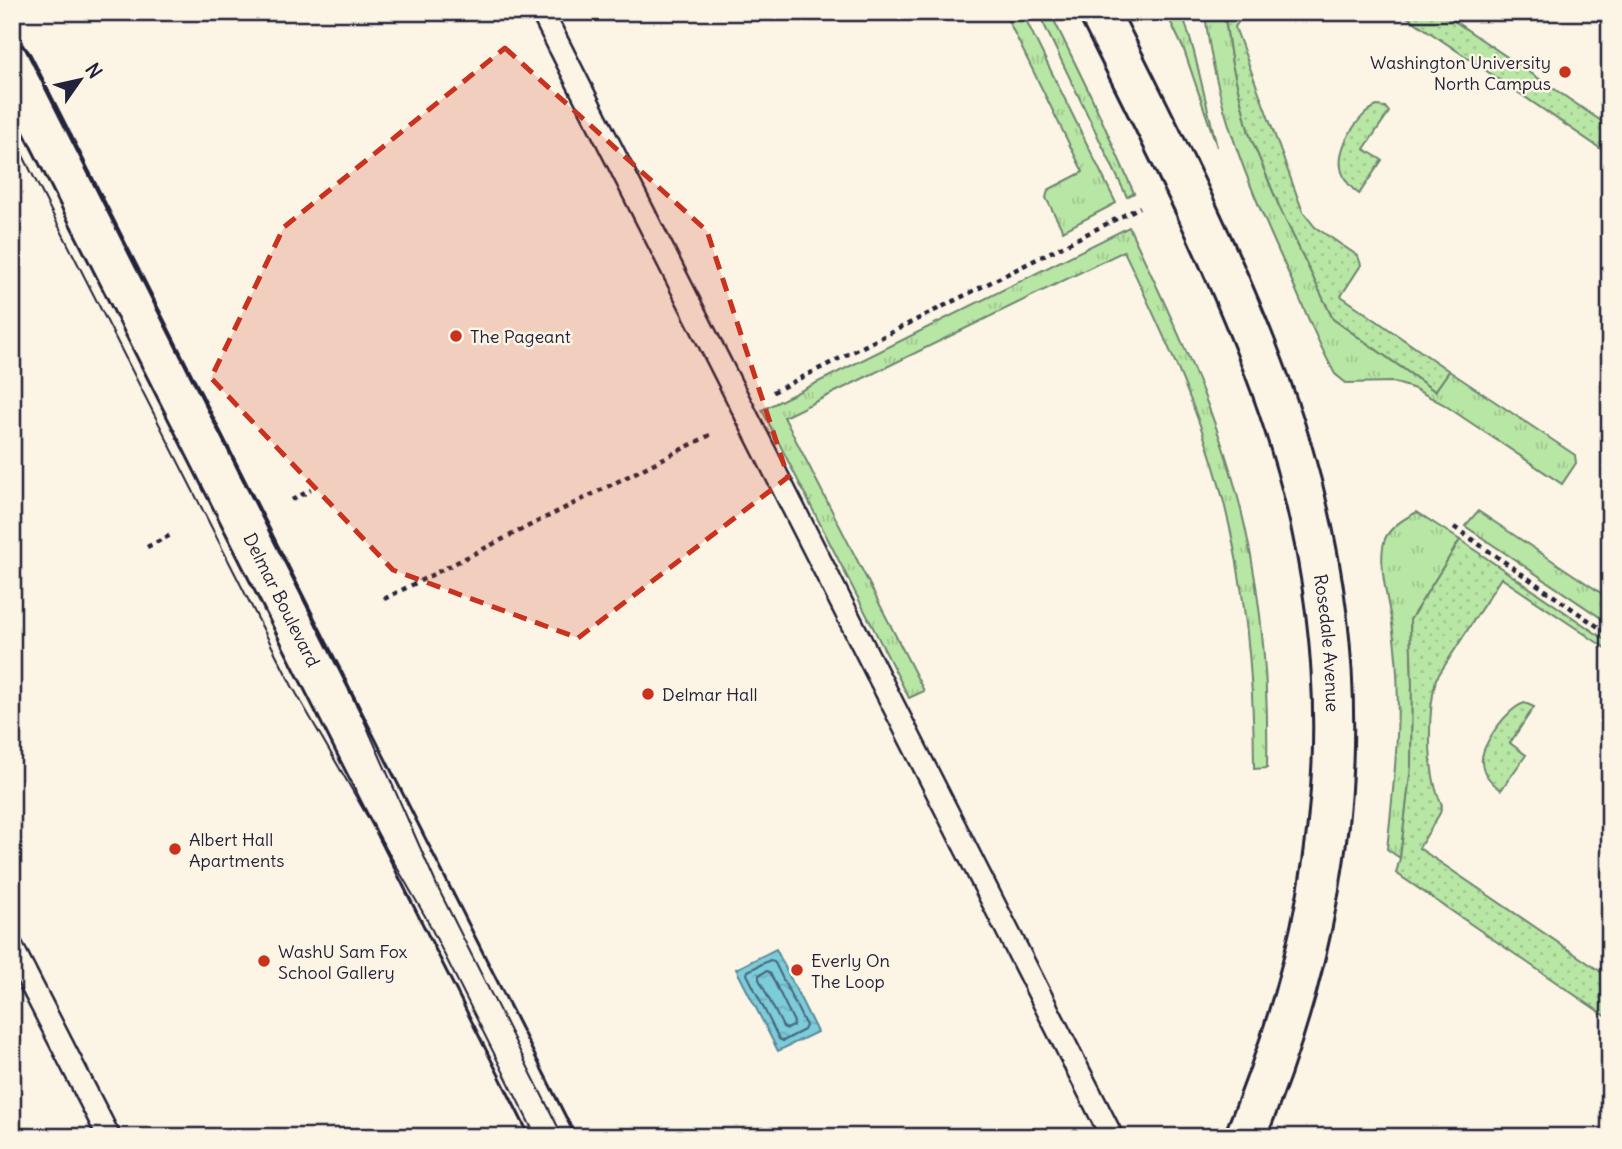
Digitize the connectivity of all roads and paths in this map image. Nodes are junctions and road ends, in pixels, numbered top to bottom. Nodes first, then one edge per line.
1 (542, 12) edge
2 (1099, 12) edge
3 (12, 64) edge
4 (311, 490) dead end
5 (292, 500) dead end
6 (1454, 527) dead end
7 (173, 534) dead end
8 (147, 547) dead end
9 (1610, 635) edge
10 (12, 947) edge
11 (108, 1137) edge
12 (553, 1137) edge
13 (1112, 1137) edge
14 (1245, 1137) edge

1 - 13 lane
2 - 14 main road, Rosedale Avenue
3 - 12 main road, Delmar Boulevard
4 - 5 path
6 - 9 path
7 - 8 path
10 - 11 lane

